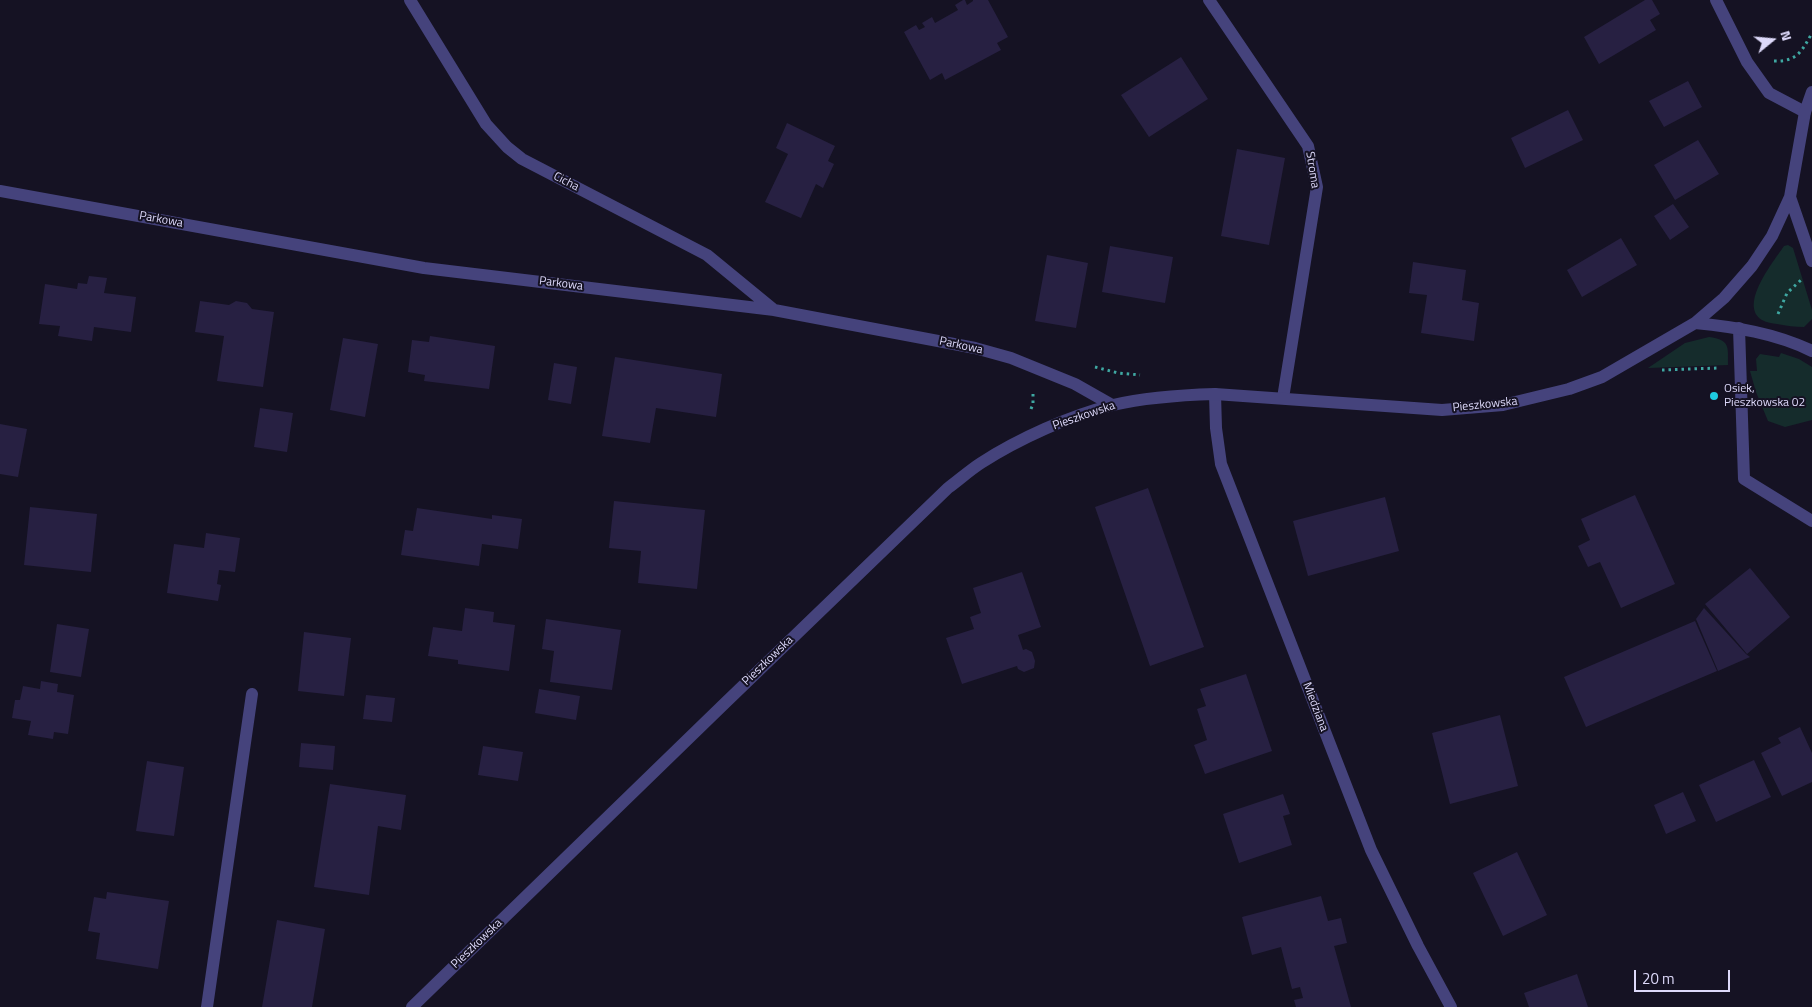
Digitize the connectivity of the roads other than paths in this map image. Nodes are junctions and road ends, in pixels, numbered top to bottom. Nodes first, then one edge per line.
1 (410, 0) edge
2 (1209, 0) edge
3 (1716, 0) edge
4 (1812, 92) edge
5 (1805, 112) junction
6 (0, 191) edge
7 (1790, 197) junction
8 (1812, 261) edge
9 (774, 310) junction
10 (1694, 324) junction
11 (1739, 328) junction
12 (1812, 351) edge
13 (1215, 394) junction
14 (1283, 398) junction
15 (1112, 405) junction
16 (1812, 522) edge
17 (252, 694) dead end
18 (207, 1007) edge
19 (412, 1007) edge
20 (1451, 1007) edge

1 - 9 street, Cicha
2 - 14 street, Stroma
3 - 5 street
4 - 5 street, Pieszkowska
5 - 7 street, Pieszkowska
6 - 9 street, Parkowa
7 - 8 street
7 - 10 street, Pieszkowska
9 - 15 street, Parkowa
10 - 11 street
10 - 14 street, Pieszkowska
11 - 12 street
11 - 16 street
13 - 14 street, Pieszkowska
13 - 15 street, Pieszkowska
13 - 20 street, Miedziana
15 - 19 street, Pieszkowska
17 - 18 street

